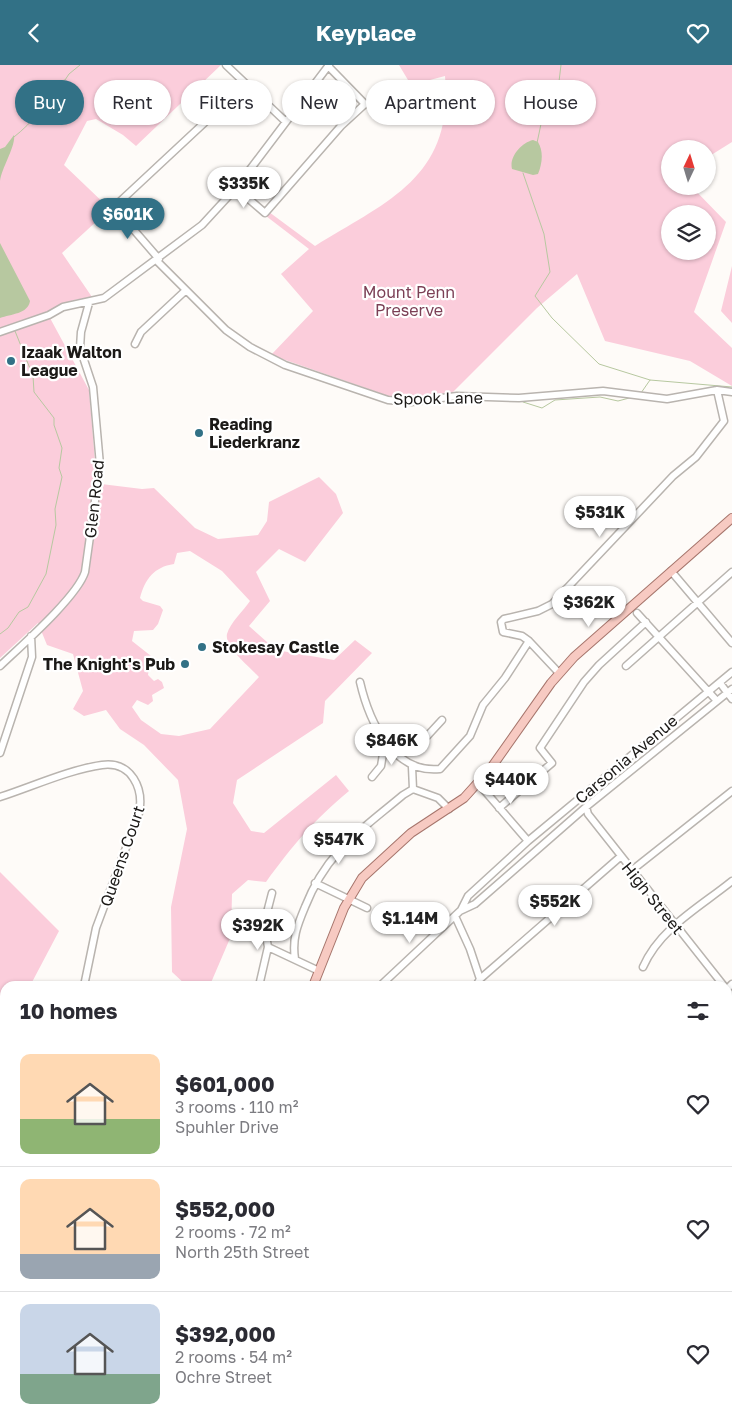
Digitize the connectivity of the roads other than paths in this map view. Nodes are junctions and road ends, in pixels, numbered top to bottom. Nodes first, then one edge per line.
1 (226, 65) edge
2 (329, 66) edge
3 (242, 80) edge
4 (318, 80) edge
5 (272, 109) edge
6 (282, 118) edge
7 (202, 125) edge
8 (284, 125) edge
9 (236, 188) junction
10 (158, 260) junction
11 (185, 291) junction
12 (89, 303) junction
13 (0, 332) edge
14 (136, 344) dead end
15 (717, 390) junction
16 (732, 392) edge
17 (732, 518) edge
18 (671, 571) junction
19 (732, 572) edge
20 (698, 603) junction
21 (637, 613) dead end
22 (646, 623) junction
23 (31, 636) junction
24 (659, 637) junction
25 (529, 641) junction
26 (732, 643) edge
27 (0, 666) edge
28 (626, 666) dead end
29 (732, 672) edge
30 (559, 673) junction
31 (360, 682) dead end
32 (720, 683) junction
33 (730, 691) edge
34 (709, 692) junction
35 (732, 699) edge
36 (717, 701) junction
37 (442, 720) dead end
38 (388, 745) junction
39 (0, 753) edge
40 (412, 767) junction
41 (372, 777) dead end
42 (478, 783) junction
43 (413, 789) junction
44 (732, 791) edge
45 (0, 797) edge
46 (586, 807) junction
47 (499, 808) junction
48 (449, 809) junction
49 (528, 841) junction
50 (620, 857) junction
51 (632, 871) junction
52 (732, 881) edge
53 (314, 883) junction
54 (272, 893) dead end
55 (348, 900) junction
56 (367, 908) dead end
57 (457, 913) junction
58 (675, 924) junction
59 (268, 947) junction
60 (295, 959) junction
61 (643, 967) dead end
62 (480, 979) joint
63 (317, 980) edge
64 (85, 981) edge
65 (260, 981) edge
66 (385, 981) edge
67 (720, 981) edge

1 - 3 street
2 - 4 street
2 - 9 street
5 - 6 street
7 - 10 street, Spook Lane
8 - 9 street
9 - 10 street
10 - 11 street, Spook Lane
10 - 12 street
11 - 14 street
11 - 15 street, Spook Lane
12 - 13 street
12 - 23 street, Glen Road
15 - 16 street, Spook Lane
15 - 25 street
17 - 18 main road
18 - 20 street
18 - 30 main road
19 - 20 street
20 - 24 street
20 - 26 street
21 - 22 street
22 - 24 street
22 - 47 street
23 - 27 street, Glen Road
23 - 39 street
24 - 28 street
24 - 34 street
25 - 30 street
25 - 40 street
29 - 32 street, Carsonia Avenue
30 - 42 main road
31 - 38 street
32 - 33 street
32 - 34 street, Carsonia Avenue
33 - 35 street
33 - 36 street, Carsonia Avenue
34 - 36 street
34 - 49 street, Carsonia Avenue
36 - 46 street, Carsonia Avenue
37 - 38 street
38 - 40 street
38 - 41 street
40 - 43 street
42 - 47 street
42 - 48 main road
43 - 48 street
43 - 53 street
44 - 51 street
45 - 64 street, Queens Court
46 - 50 street, High Street
46 - 57 street, Carsonia Avenue
47 - 49 street
48 - 55 main road
49 - 57 street, Carsonia Avenue
50 - 51 street, High Street
50 - 62 street
51 - 58 street, High Street
52 - 58 street
53 - 55 street
53 - 60 street
54 - 59 street
55 - 56 street
55 - 63 main road
57 - 62 street
57 - 66 street, Carsonia Avenue
58 - 61 street
58 - 67 street, High Street
59 - 60 street
59 - 65 street
60 - 63 street

